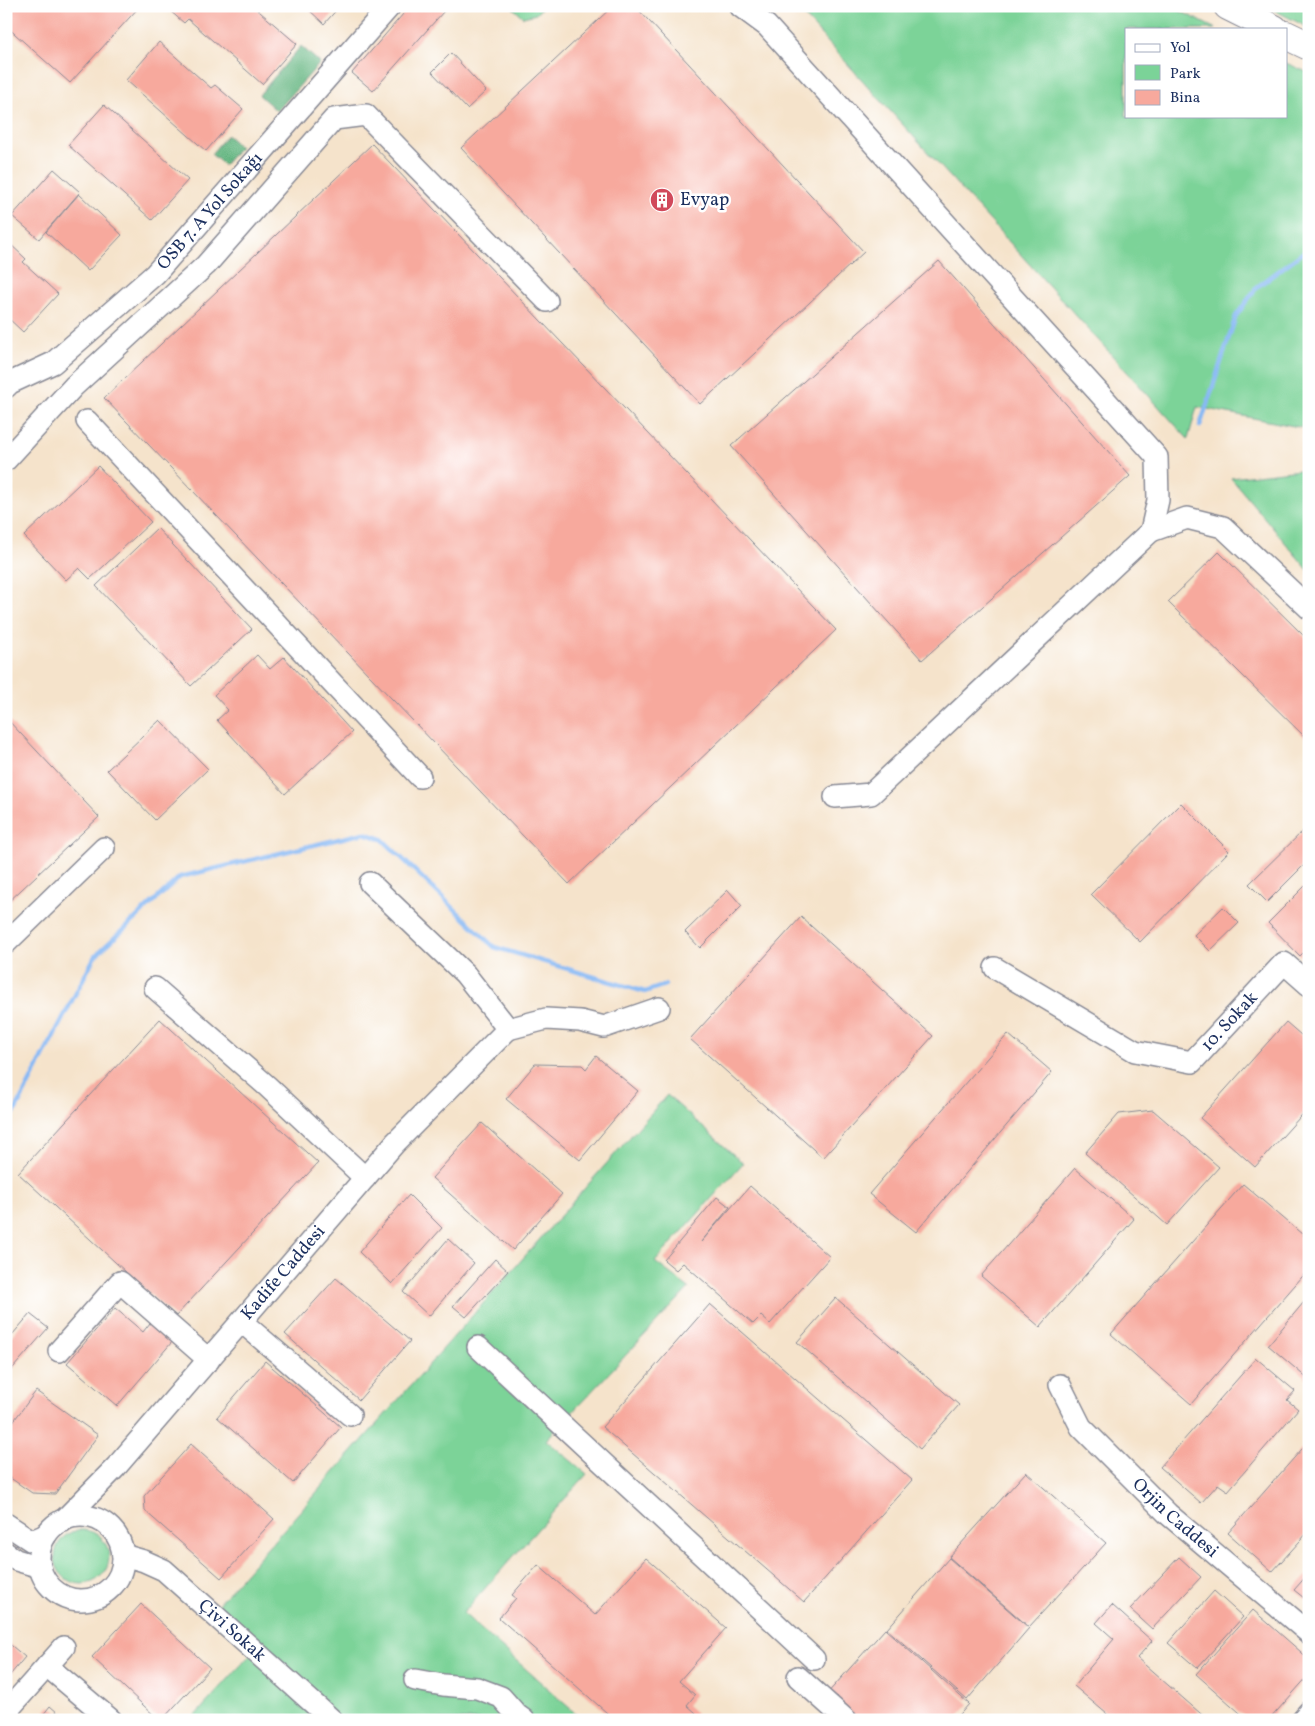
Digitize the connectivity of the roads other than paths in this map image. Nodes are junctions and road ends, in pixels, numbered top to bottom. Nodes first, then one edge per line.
1 (390, 6) edge
2 (740, 6) edge
3 (1228, 6) edge
4 (1272, 28) edge
5 (1288, 36) edge
6 (1309, 46) edge
7 (547, 301) dead end
8 (8, 383) edge
9 (87, 421) dead end
10 (6, 460) edge
11 (1151, 531) junction
12 (1309, 608) edge
13 (420, 777) dead end
14 (835, 797) dead end
15 (104, 848) dead end
16 (370, 883) dead end
17 (6, 943) edge
18 (995, 968) dead end
19 (1309, 985) edge
20 (155, 988) dead end
21 (659, 1008) dead end
22 (508, 1029) junction
23 (365, 1178) junction
24 (242, 1322) junction
25 (478, 1347) dead end
26 (60, 1351) dead end
27 (209, 1360) junction
28 (1060, 1385) dead end
29 (350, 1415) dead end
30 (63, 1521) junction
31 (6, 1524) edge
32 (46, 1535) junction
33 (6, 1554) edge
34 (123, 1555) junction
35 (40, 1567) junction
36 (1309, 1633) edge
37 (64, 1647) dead end
38 (814, 1659) dead end
39 (47, 1666) junction
40 (798, 1677) dead end
41 (415, 1680) dead end
42 (6, 1712) edge
43 (1309, 1712) edge
44 (111, 1720) edge
45 (332, 1720) edge
46 (524, 1720) edge
47 (846, 1720) edge
48 (1302, 1720) edge

1 - 8 street, OSB 7. A Yol Sokağı
2 - 11 street
3 - 4 main road
5 - 6 main road
7 - 10 street
9 - 13 street
11 - 12 street
11 - 14 street
15 - 17 street
16 - 22 street
18 - 19 street, 10. Sokak
20 - 23 street
21 - 22 street
22 - 23 street, Kadife Caddesi
23 - 24 street, Kadife Caddesi
24 - 27 street, Kadife Caddesi
24 - 29 street
25 - 38 street
26 - 27 street
27 - 30 street, Kadife Caddesi
28 - 36 street, Orjin Caddesi
30 - 32 street
30 - 34 street
31 - 32 street
32 - 35 street
33 - 35 street
34 - 35 street
34 - 45 street, Çivi Sokak
37 - 39 street
39 - 42 street
39 - 44 street
40 - 47 street
41 - 46 street
43 - 48 street

